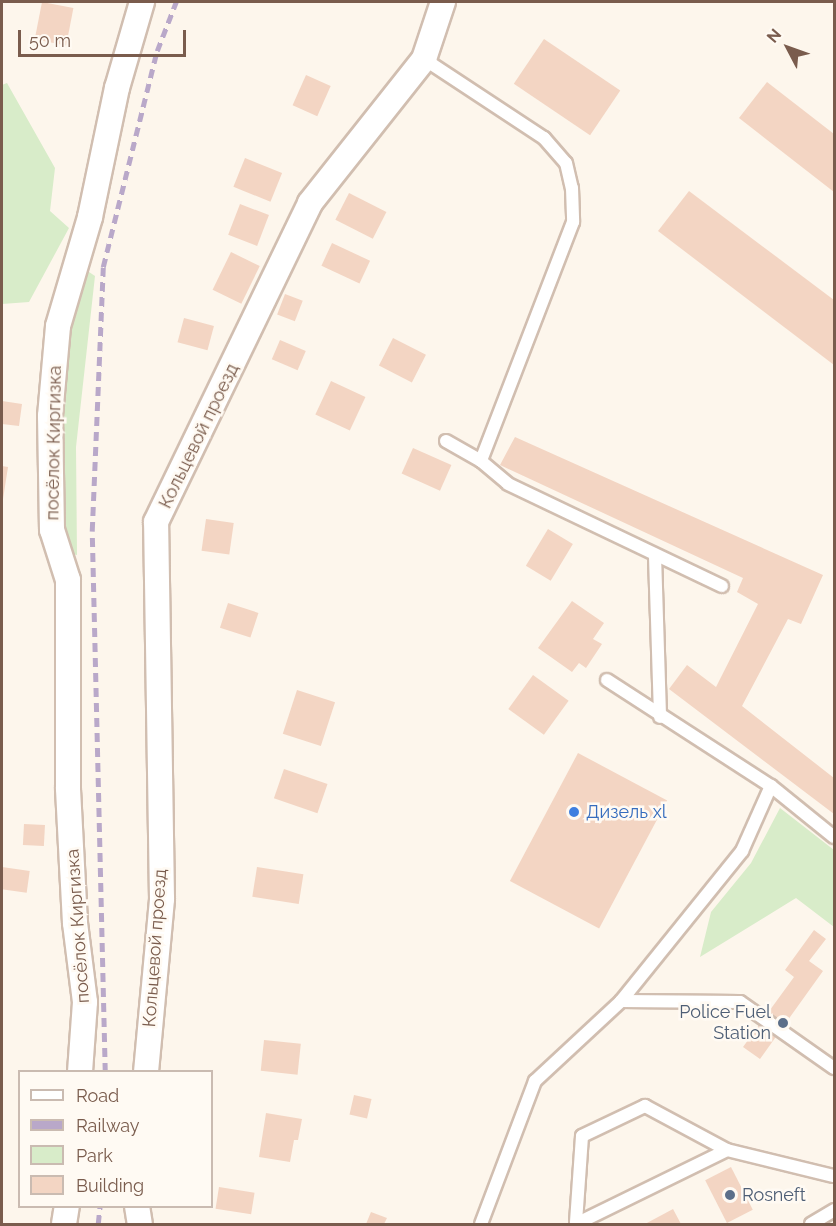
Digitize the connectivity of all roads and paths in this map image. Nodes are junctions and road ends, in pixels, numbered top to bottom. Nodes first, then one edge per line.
1 (142, 2) edge
2 (443, 2) edge
3 (424, 59) junction
4 (446, 441) dead end
5 (481, 461) junction
6 (655, 555) junction
7 (722, 586) dead end
8 (607, 680) dead end
9 (660, 717) junction
10 (771, 786) junction
11 (834, 837) edge
12 (621, 1001) junction
13 (834, 1068) edge
14 (80, 1070) edge
15 (146, 1070) edge
16 (727, 1150) junction
17 (834, 1176) edge
18 (68, 1208) edge
19 (137, 1208) edge
20 (834, 1210) edge
21 (576, 1223) edge
22 (64, 1224) edge
23 (140, 1224) edge
24 (481, 1224) edge
25 (811, 1224) edge

1 - 14 street, посёлок Киргизка
2 - 3 street, Кольцевой проезд
3 - 5 lane
3 - 15 street, Кольцевой проезд
4 - 5 lane
5 - 6 lane
6 - 7 lane
6 - 9 lane
8 - 9 lane
9 - 10 lane
10 - 11 lane
10 - 12 lane
12 - 13 lane
12 - 24 lane
16 - 17 lane
16 - 21 lane
16 - 21 lane
18 - 22 street
19 - 23 street
20 - 25 lane

